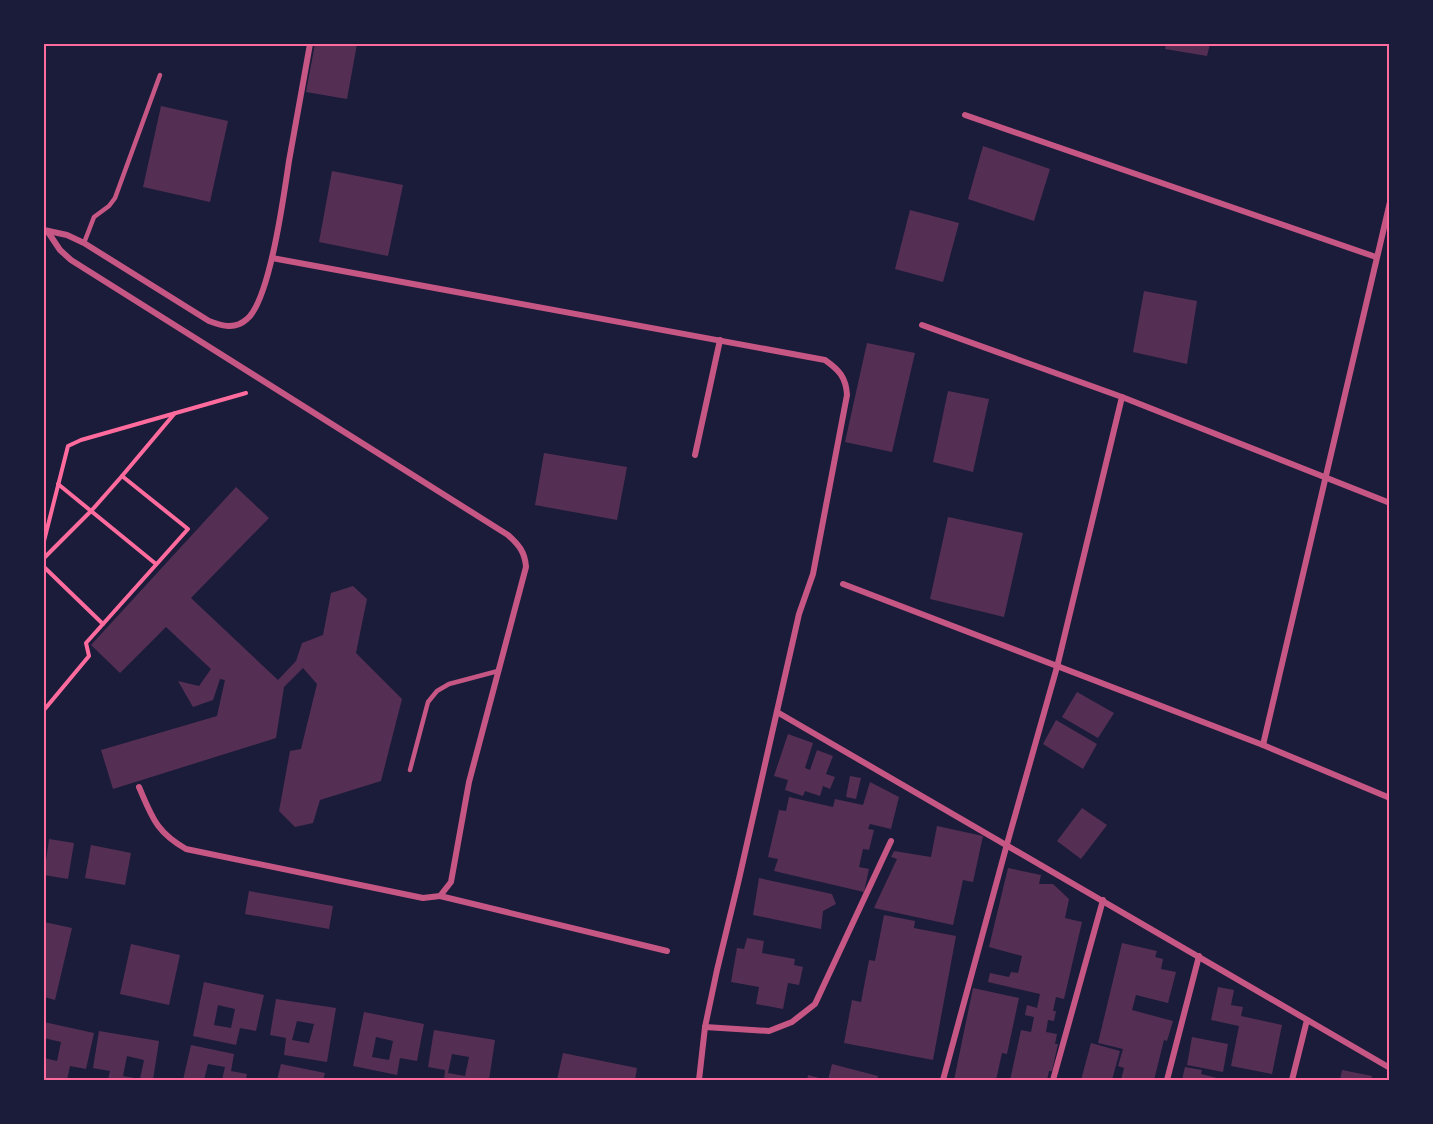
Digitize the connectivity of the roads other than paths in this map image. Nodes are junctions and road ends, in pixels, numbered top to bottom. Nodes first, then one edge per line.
1 (310, 44) edge
2 (160, 75) dead end
3 (965, 115) dead end
4 (1389, 202) edge
5 (46, 231) edge
6 (84, 243) junction
7 (1376, 257) junction
8 (272, 258) junction
9 (922, 325) dead end
10 (720, 340) junction
11 (1122, 397) junction
12 (695, 455) dead end
13 (1324, 478) junction
14 (1389, 502) edge
15 (843, 584) dead end
16 (1058, 667) junction
17 (498, 671) junction
18 (777, 712) junction
19 (1263, 745) junction
20 (410, 770) dead end
21 (139, 787) dead end
22 (1389, 798) edge
23 (891, 841) dead end
24 (1007, 844) junction
25 (440, 896) junction
26 (1103, 900) junction
27 (667, 951) dead end
28 (1198, 956) junction
29 (1307, 1020) junction
30 (705, 1027) junction
31 (1389, 1068) edge
32 (699, 1080) edge
33 (943, 1080) edge
34 (1053, 1080) edge
35 (1167, 1080) edge
36 (1292, 1080) edge

1 - 8 street
2 - 6 lane
3 - 7 street
4 - 7 street
5 - 6 street
5 - 17 street
6 - 8 street
7 - 13 street
8 - 10 street
9 - 11 street
10 - 12 street
10 - 18 street
11 - 13 street
11 - 16 street
13 - 14 street
13 - 19 street
15 - 16 street
16 - 19 street
16 - 24 street
17 - 20 lane
17 - 25 street
18 - 24 street
18 - 30 street
19 - 22 street
21 - 25 street
23 - 30 street
24 - 26 street
24 - 33 street
25 - 27 street
26 - 28 street
26 - 34 street
28 - 29 street
28 - 35 street
29 - 31 street
29 - 36 street
30 - 32 street

